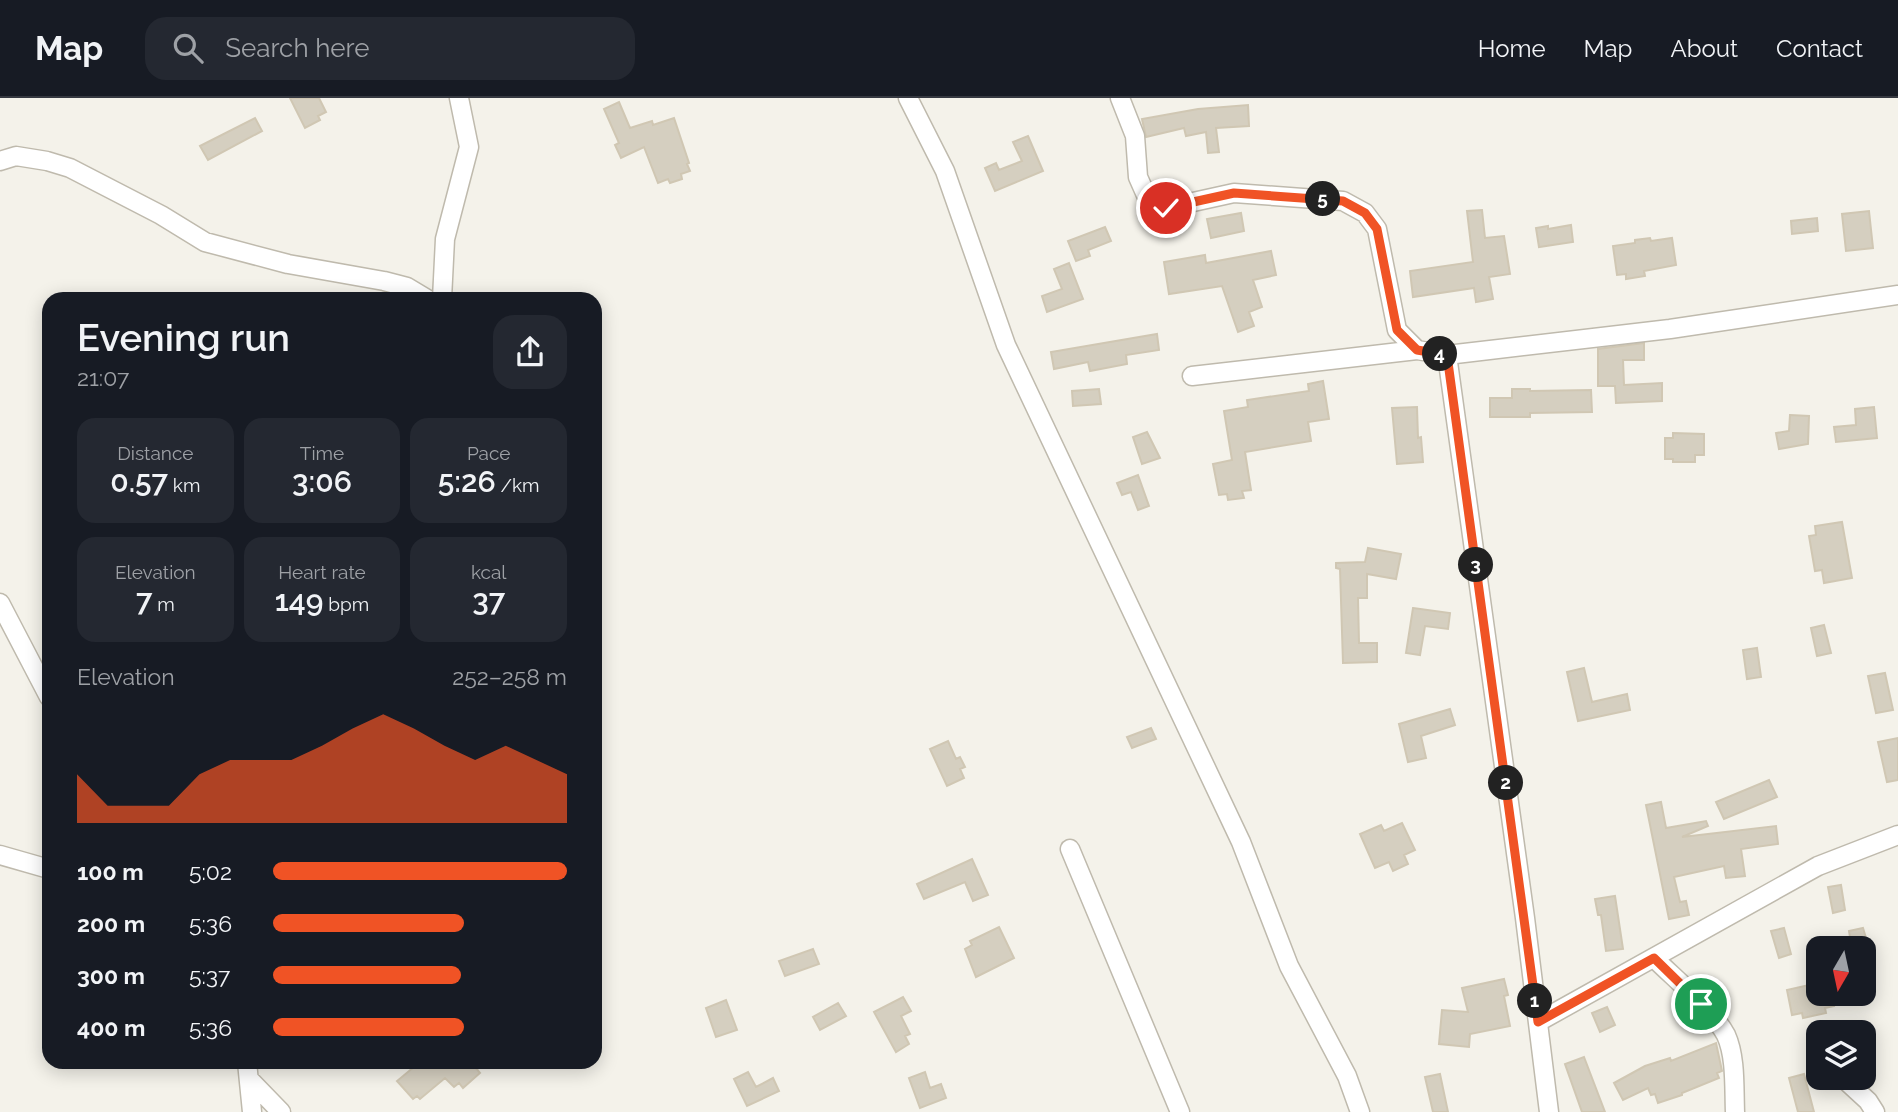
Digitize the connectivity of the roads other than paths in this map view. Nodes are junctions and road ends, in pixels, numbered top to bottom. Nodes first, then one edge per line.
1 (459, 98) edge
2 (908, 98) edge
3 (1119, 98) edge
4 (0, 161) edge
5 (415, 292) edge
6 (442, 292) edge
7 (1898, 295) edge
8 (1417, 350) junction
9 (1447, 355) junction
10 (1192, 376) dead end
11 (0, 603) edge
12 (42, 684) edge
13 (1898, 835) edge
14 (1070, 849) dead end
15 (0, 855) edge
16 (42, 867) edge
17 (1654, 958) junction
18 (1538, 1022) junction
19 (248, 1070) edge
20 (1856, 1090) edge
21 (252, 1112) edge
22 (281, 1112) edge
23 (1180, 1112) edge
24 (1360, 1112) edge
25 (1549, 1112) edge
26 (1735, 1112) edge
27 (1875, 1112) edge

1 - 6 street
2 - 24 street
3 - 8 street
4 - 5 street
7 - 9 street
8 - 9 street
8 - 10 street
9 - 18 street
11 - 12 street
13 - 17 street
14 - 23 street
15 - 16 street
17 - 18 street
17 - 26 street
18 - 25 street
19 - 21 street
19 - 22 street
20 - 27 street

